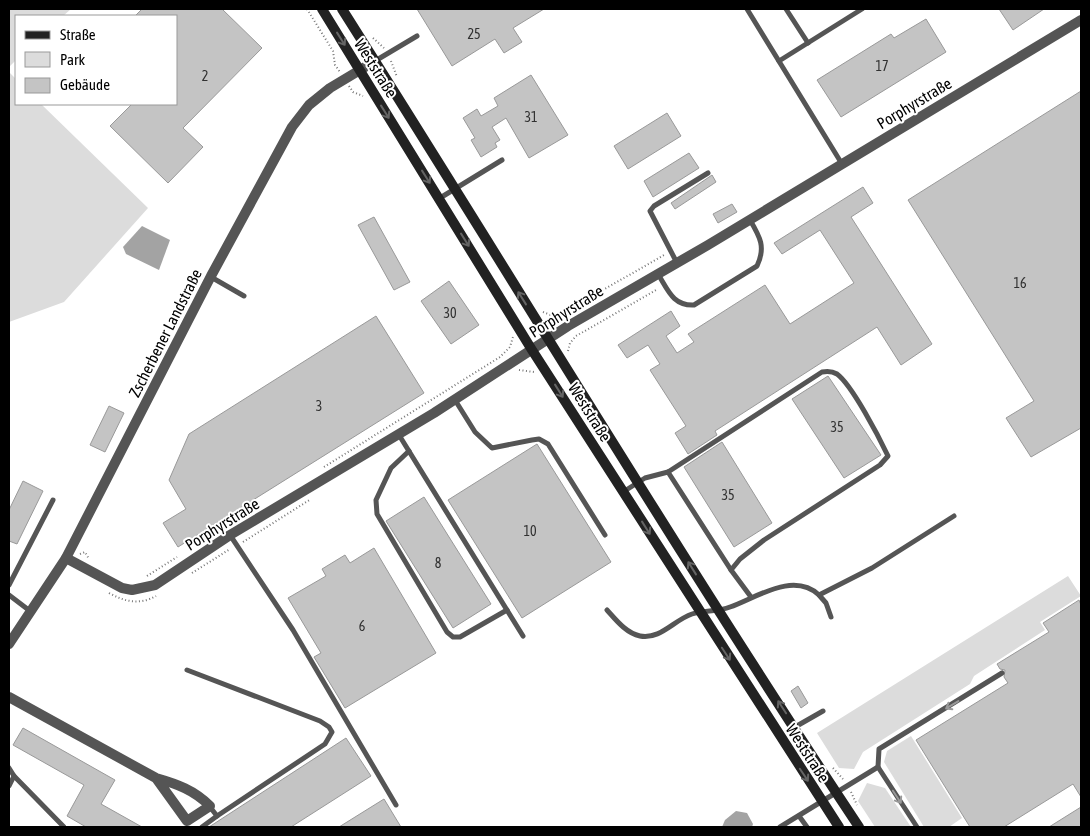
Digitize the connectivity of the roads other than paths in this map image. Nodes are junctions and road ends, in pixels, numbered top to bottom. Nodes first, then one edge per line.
1 (322, 9) edge
2 (342, 9) edge
3 (747, 9) edge
4 (786, 9) edge
5 (862, 9) edge
6 (1081, 20) edge
7 (417, 36) dead end
8 (808, 44) junction
9 (375, 61) junction
10 (779, 61) junction
11 (360, 70) junction
12 (502, 160) dead end
13 (842, 164) junction
14 (708, 173) dead end
15 (454, 189) junction
16 (440, 198) junction
17 (750, 219) junction
18 (677, 263) junction
19 (658, 274) junction
20 (211, 276) junction
21 (244, 296) dead end
22 (547, 340) junction
23 (532, 350) junction
24 (454, 400) junction
25 (399, 435) junction
26 (409, 451) junction
27 (668, 472) junction
28 (638, 482) junction
29 (623, 492) junction
30 (53, 500) dead end
31 (954, 516) dead end
32 (605, 534) dead end
33 (230, 535) junction
34 (66, 558) junction
35 (731, 570) junction
36 (9, 585) edge
37 (819, 595) junction
38 (9, 596) edge
39 (751, 597) junction
40 (507, 610) junction
41 (607, 610) dead end
42 (718, 610) junction
43 (30, 612) junction
44 (700, 613) junction
45 (831, 617) dead end
46 (523, 636) dead end
47 (9, 644) edge
48 (187, 670) dead end
49 (1002, 673) dead end
50 (9, 698) edge
51 (823, 711) dead end
52 (795, 727) junction
53 (878, 767) junction
54 (9, 768) edge
55 (14, 776) junction
56 (156, 778) junction
57 (9, 786) edge
58 (837, 792) junction
59 (396, 805) dead end
60 (817, 805) junction
61 (210, 806) junction
62 (217, 816) junction
63 (799, 816) junction
64 (64, 827) edge
65 (202, 827) edge
66 (780, 827) edge
67 (807, 827) edge
68 (839, 827) edge
69 (860, 827) edge
70 (917, 827) edge

1 -> 11 main road, Weststraße
2 - 9 main road, Weststraße
3 - 10 lane
4 - 8 lane
5 - 8 lane
6 - 13 street, Porphyrstraße
7 - 9 lane, Weststraße
8 - 10 lane
9 - 11 street, Zscherbener Landstraße
9 - 15 main road
10 - 13 lane
11 -> 16 main road, Weststraße
11 - 20 street, Zscherbener Landstraße
12 - 15 lane
13 - 17 street, Porphyrstraße
14 - 18 lane
15 - 16 lane
22 -> 15 main road
16 -> 23 main road, Weststraße
17 - 18 street, Porphyrstraße
17 - 19 lane
18 - 19 street, Porphyrstraße
19 - 22 street, Porphyrstraße
20 - 21 lane
20 - 34 street, Zscherbener Landstraße
22 - 23 street, Porphyrstraße
22 - 28 main road
23 - 24 street, Porphyrstraße
23 -> 29 main road, Weststraße
24 - 25 street, Porphyrstraße
24 - 32 lane
25 - 26 lane
25 - 33 street, Porphyrstraße
26 - 40 lane
26 - 40 lane
27 - 28 lane
27 - 35 lane
27 - 35 lane
28 - 29 lane
42 -> 28 main road
29 -> 44 main road, Weststraße
30 - 36 lane
31 - 37 lane
33 - 34 street, Porphyrstraße
33 - 59 lane
34 - 43 street, Zscherbener Landstraße
35 - 39 lane
37 - 39 lane
37 - 45 lane
38 - 43 lane
39 - 42 lane
40 - 46 lane
41 - 44 lane
42 - 44 lane
52 -> 42 main road
43 - 47 street, Zscherbener Landstraße
44 -> 60 main road, Weststraße
48 - 62 lane
49 -> 53 lane
50 - 56 street
51 - 52 lane
52 - 58 main road
53 - 58 lane
53 -> 70 lane
54 - 55 lane
55 - 57 lane
55 - 64 lane
56 - 61 street
56 - 61 street
58 - 60 lane
58 - 69 main road
60 - 63 lane
60 - 68 main road, Weststraße
61 - 62 lane
62 - 65 lane
63 - 66 lane
63 - 67 lane

